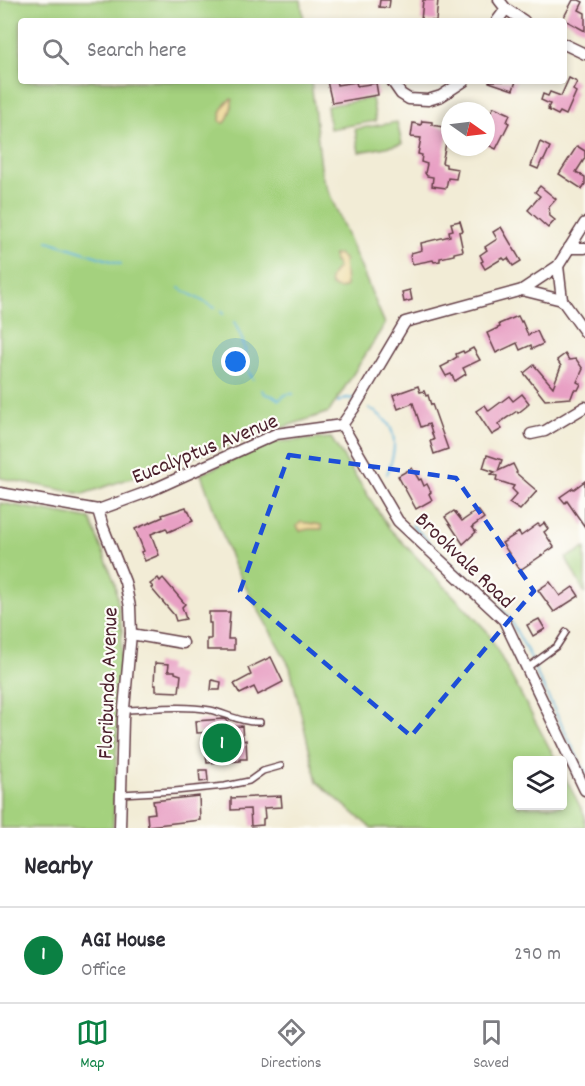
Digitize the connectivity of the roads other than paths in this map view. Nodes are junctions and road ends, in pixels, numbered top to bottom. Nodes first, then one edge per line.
1 (503, 5) edge
2 (520, 18) edge
3 (567, 45) edge
4 (585, 54) edge
5 (394, 84) edge
6 (459, 84) edge
7 (585, 223) edge
8 (569, 248) junction
9 (585, 248) edge
10 (558, 266) junction
11 (522, 290) junction
12 (562, 300) junction
13 (585, 332) edge
14 (585, 407) edge
15 (342, 425) junction
16 (531, 434) dead end
17 (0, 492) edge
18 (98, 510) junction
19 (566, 632) dead end
20 (131, 634) junction
21 (183, 643) dead end
22 (527, 668) junction
23 (124, 710) junction
24 (260, 722) dead end
25 (281, 766) dead end
26 (585, 790) edge
27 (121, 794) junction
28 (120, 828) edge

1 - 2 street
3 - 4 street
5 - 6 street
7 - 8 street
8 - 9 street
8 - 10 street
10 - 11 street
10 - 12 street
11 - 12 street
11 - 15 street
12 - 13 street
14 - 16 street
15 - 18 street, Eucalyptus Avenue
15 - 22 street, Brookvale Road
17 - 18 street
18 - 20 street, Floribunda Avenue
19 - 22 lane
20 - 21 street
20 - 23 street, Floribunda Avenue
22 - 26 street, Brookvale Road
23 - 24 lane
23 - 27 street, Floribunda Avenue
25 - 27 lane
27 - 28 street, Floribunda Avenue

